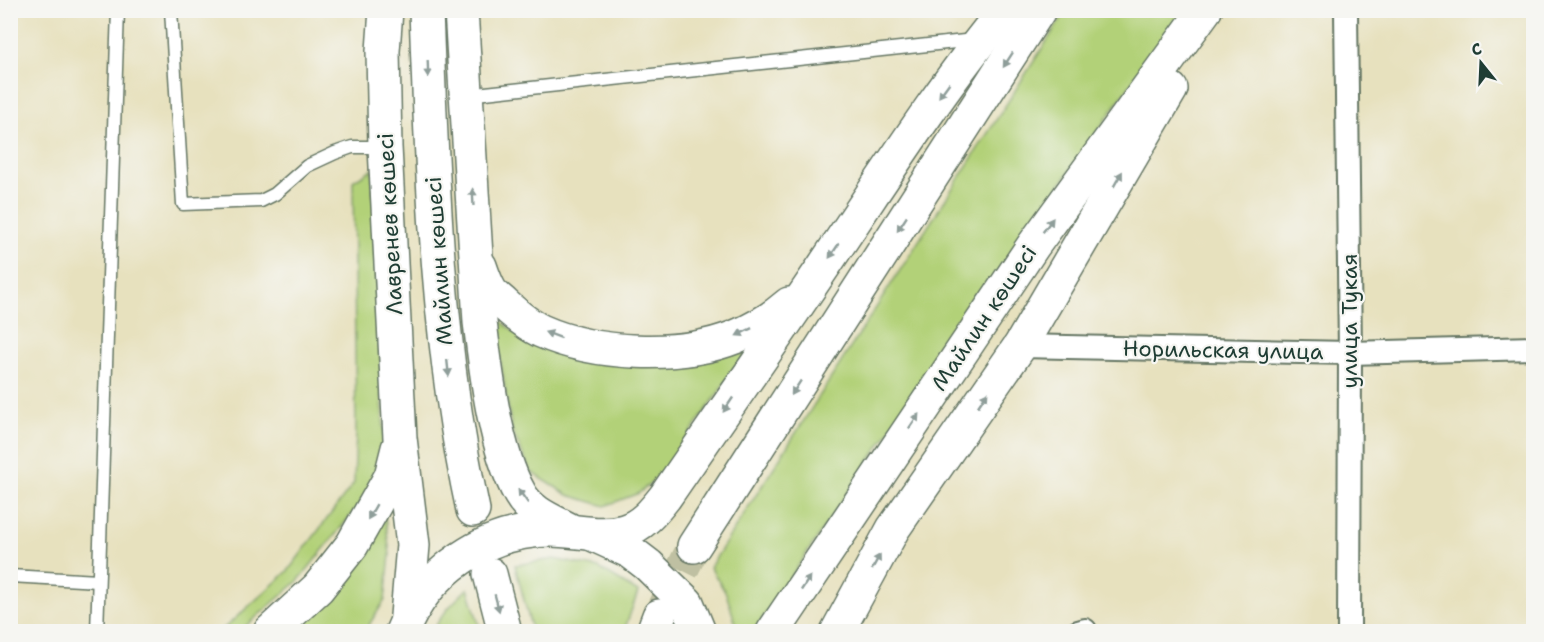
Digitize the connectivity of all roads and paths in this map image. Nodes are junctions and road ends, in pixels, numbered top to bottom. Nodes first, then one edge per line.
1 (118, 10) edge
2 (171, 10) edge
3 (386, 10) edge
4 (426, 10) edge
5 (461, 10) edge
6 (1005, 10) edge
7 (1039, 10) edge
8 (1205, 10) edge
9 (1217, 10) edge
10 (1346, 10) edge
11 (981, 39) junction
12 (468, 95) junction
13 (385, 147) junction
14 (476, 256) junction
15 (809, 288) junction
16 (1020, 346) junction
17 (1533, 348) edge
18 (1350, 353) junction
19 (400, 438) junction
20 (473, 510) dead end
21 (580, 532) junction
22 (694, 546) tunnel mouth
23 (490, 574) dead end
24 (10, 576) edge
25 (98, 580) junction
26 (404, 625) edge
27 (845, 625) edge
28 (97, 632) edge
29 (270, 632) edge
30 (505, 632) edge
31 (699, 632) edge
32 (773, 632) edge
33 (1349, 632) edge

1 - 25 lane
2 - 13 lane
3 - 13 main road, Лавренев көшесі
4 -> 20 main road, Майлин көшесі
5 - 12 main road
6 - 11 main road
7 -> 22 main road
32 -> 8 main road, Майлин көшесі
16 -> 9 main road
10 - 18 street, улица Тукая
11 - 12 lane
11 -> 15 main road
14 -> 12 main road
13 - 19 main road, Лавренев көшесі
15 -> 14 main road
21 -> 14 main road
15 -> 21 main road
16 - 18 street, Норильская улица
27 -> 16 main road
17 - 18 street, Норильская улица
18 - 33 street, улица Тукая
19 - 26 main road
19 -> 29 main road
21 - 26 main road
21 - 31 main road
23 -> 30 main road
24 - 25 lane
25 - 28 lane

